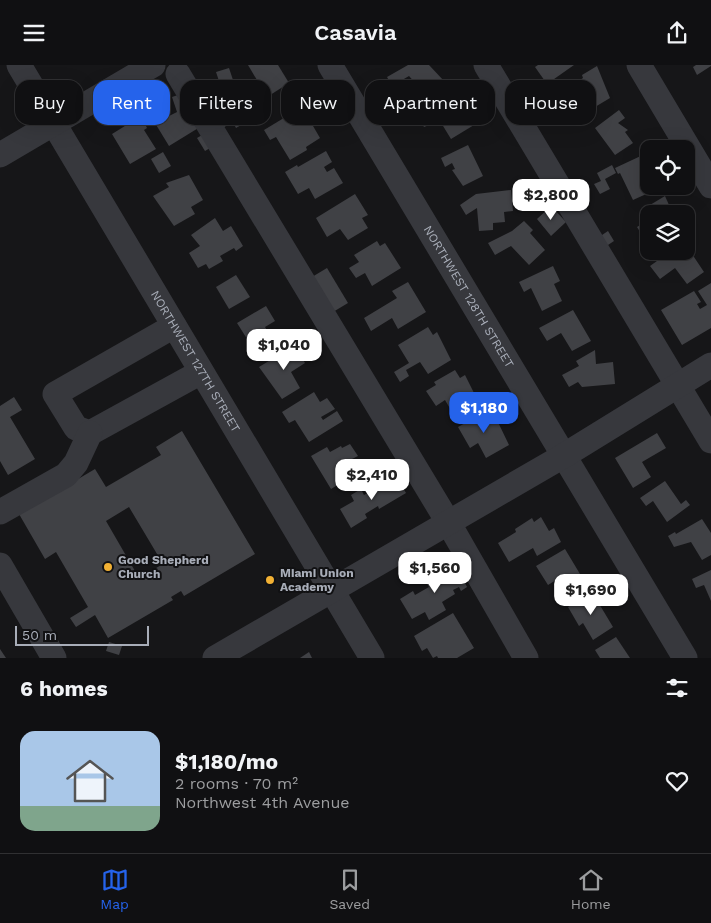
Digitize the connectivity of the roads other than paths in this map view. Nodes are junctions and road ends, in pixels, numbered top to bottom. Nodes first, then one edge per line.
1 (19, 65) edge
2 (152, 65) edge
3 (330, 65) edge
4 (486, 65) edge
5 (639, 65) edge
6 (178, 74) dead end
7 (28, 80) edge
8 (83, 105) edge
9 (50, 125) edge
10 (54, 125) edge
11 (0, 155) edge
12 (711, 186) edge
13 (174, 326) junction
14 (711, 365) edge
15 (201, 372) junction
16 (678, 385) junction
17 (90, 433) junction
18 (711, 441) edge
19 (565, 455) junction
20 (0, 512) edge
21 (448, 522) junction
22 (0, 565) edge
23 (331, 589) junction
24 (54, 658) edge
25 (215, 658) edge
26 (372, 658) edge
27 (526, 658) edge
28 (685, 658) edge

1 - 7 street, NORTHWEST 127TH STREET
2 - 8 street
3 - 19 street, NORTHWEST 128TH STREET
4 - 16 street
5 - 12 street
6 - 21 street
9 - 11 street
10 - 13 street, NORTHWEST 127TH STREET
13 - 15 street, NORTHWEST 127TH STREET
13 - 17 street
14 - 16 street
15 - 17 street
15 - 23 street, NORTHWEST 127TH STREET
16 - 18 street
16 - 19 street
17 - 20 street
19 - 21 street
19 - 28 street, NORTHWEST 128TH STREET
21 - 23 street
21 - 27 street
22 - 24 street
23 - 25 street
23 - 26 street, NORTHWEST 127TH STREET

